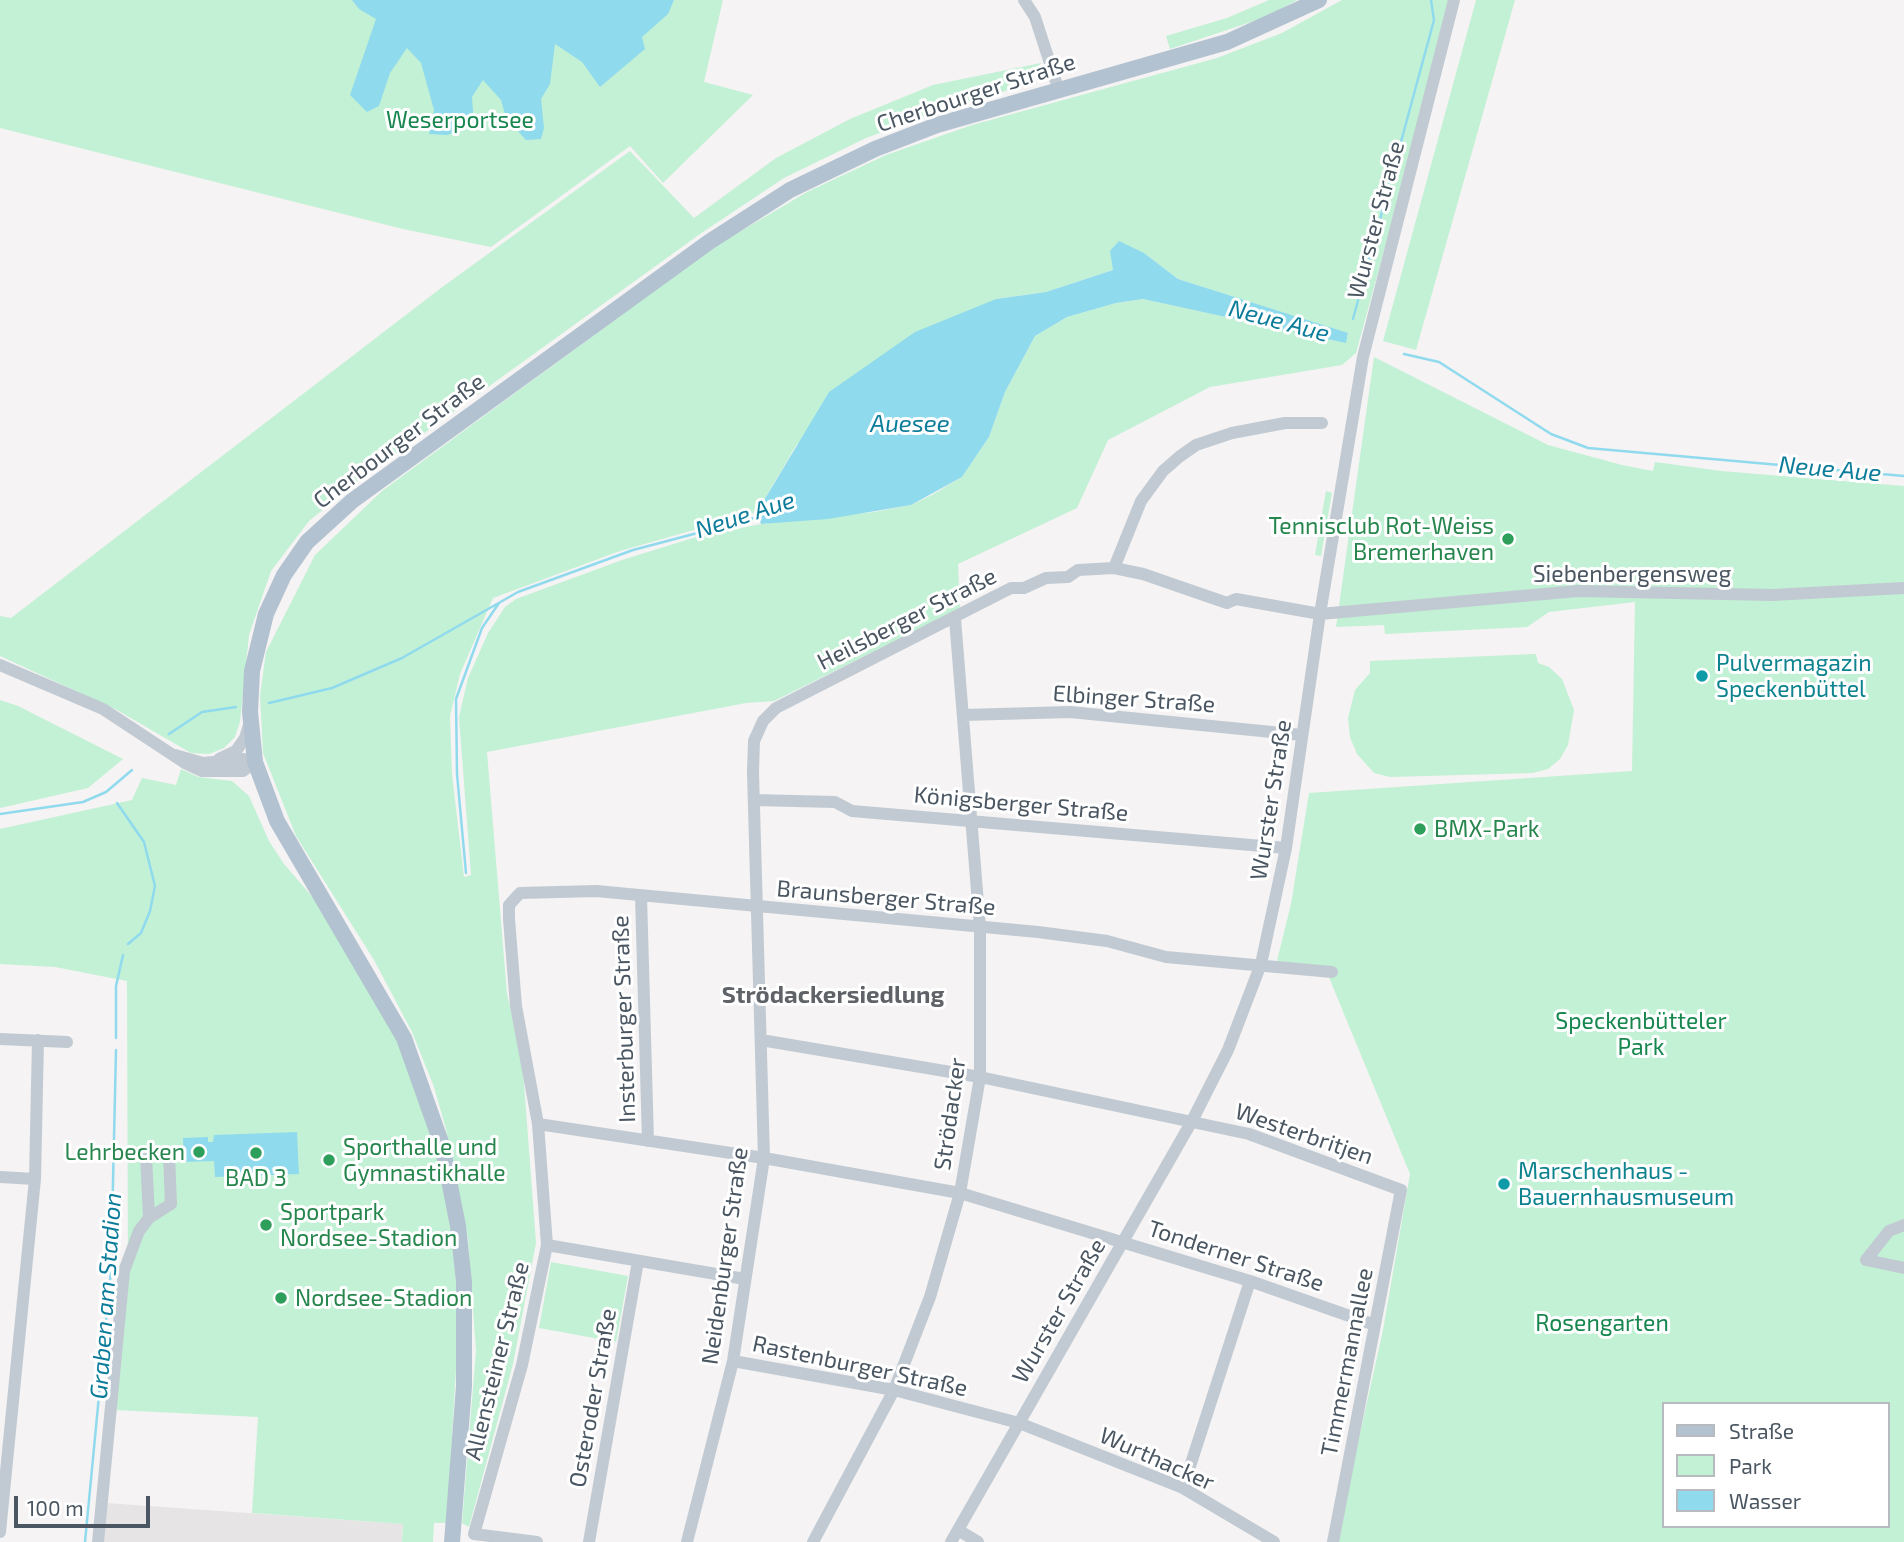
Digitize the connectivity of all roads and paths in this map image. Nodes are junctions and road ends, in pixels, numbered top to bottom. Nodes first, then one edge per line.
1 (1024, 0) edge
2 (1319, 0) edge
3 (1454, 0) edge
4 (1058, 88) junction
5 (1322, 423) dead end
6 (1114, 568) junction
7 (1904, 588) edge
8 (1320, 614) junction
9 (955, 619) junction
10 (0, 665) edge
11 (963, 715) junction
12 (250, 721) junction
13 (762, 722) joint
14 (1302, 735) junction
15 (175, 755) junction
16 (255, 762) junction
17 (203, 763) junction
18 (218, 772) junction
19 (267, 799) junction
20 (754, 800) junction
21 (972, 822) junction
22 (1286, 848) junction
23 (641, 895) junction
24 (509, 905) joint
25 (758, 907) junction
26 (980, 928) junction
27 (1261, 964) junction
28 (1332, 972) dead end
29 (0, 1039) edge
30 (38, 1040) junction
31 (761, 1040) junction
32 (66, 1042) dead end
33 (980, 1077) junction
34 (1192, 1121) junction
35 (538, 1124) junction
36 (649, 1141) junction
37 (764, 1158) junction
38 (0, 1177) edge
39 (34, 1179) junction
40 (1401, 1190) joint
41 (960, 1193) junction
42 (149, 1218) junction
43 (1904, 1225) edge
44 (1124, 1241) junction
45 (547, 1245) junction
46 (638, 1261) junction
47 (1904, 1268) edge
48 (746, 1279) junction
49 (1250, 1281) junction
50 (1375, 1325) junction
51 (733, 1361) junction
52 (894, 1390) junction
53 (1019, 1423) junction
54 (6, 1434) edge
55 (1183, 1488) junction
56 (958, 1530) junction
57 (0, 1532) edge
58 (98, 1542) edge
59 (452, 1542) edge
60 (537, 1542) edge
61 (589, 1542) edge
62 (687, 1542) edge
63 (813, 1542) edge
64 (951, 1542) edge
65 (978, 1542) edge
66 (1274, 1542) edge
67 (1333, 1542) edge

1 - 4 street
2 - 4 main road, Cherbourger Straße
3 - 8 street, Wurster Straße
4 - 12 main road, Cherbourger Straße
5 - 6 street
6 - 8 street, Heilsberger Straße
6 - 9 street, Heilsberger Straße
7 - 8 street, Siebenbergensweg
8 - 14 street, Wurster Straße
9 - 11 street, Strödacker
9 - 13 street, Heilsberger Straße
10 - 15 street
11 - 14 street, Elbinger Straße
11 - 21 street, Strödacker
12 - 16 main road, Cherbourger Straße
12 - 17 street
13 - 20 street, Neidenburger Straße
14 - 22 street, Wurster Straße
15 - 17 street
15 - 18 street
16 - 17 street
16 - 18 street
16 - 19 main road, Cherbourger Straße
18 - 19 street
19 - 59 main road, Cherbourger Straße
20 - 21 street, Königsberger Straße
20 - 25 street, Neidenburger Straße
21 - 22 street, Königsberger Straße
21 - 26 street, Strödacker
22 - 27 street, Wurster Straße
23 - 24 street, Braunsberger Straße
23 - 25 street, Braunsberger Straße
23 - 36 street, Insterburger Straße
24 - 35 street, Allensteiner Straße
25 - 26 street, Braunsberger Straße
25 - 31 street, Neidenburger Straße
26 - 27 street, Braunsberger Straße
26 - 33 street, Strödacker
27 - 28 street
27 - 34 street, Wurster Straße
29 - 30 street
30 - 32 street
30 - 39 street
31 - 33 street, Westerbritjen
31 - 37 street, Neidenburger Straße
33 - 34 street, Westerbritjen
33 - 41 street, Strödacker
34 - 40 street, Westerbritjen
34 - 44 street, Wurster Straße
35 - 36 street, Tonderner Straße
35 - 45 street, Allensteiner Straße
36 - 37 street, Tonderner Straße
37 - 41 street, Tonderner Straße
37 - 48 street, Neidenburger Straße
38 - 39 street
39 - 54 street
40 - 50 street, Timmermannallee
41 - 44 street, Tonderner Straße
41 - 52 street, Strödacker
42 - 42 street
42 - 58 street
43 - 47 street
44 - 49 street, Tonderner Straße
44 - 53 street, Wurster Straße
45 - 46 street
45 - 60 street, Allensteiner Straße
46 - 48 street
46 - 61 street, Osteroder Straße
48 - 51 street, Neidenburger Straße
49 - 50 street, Tonderner Straße
49 - 55 street
50 - 67 street, Timmermannallee
51 - 52 street, Rastenburger Straße
51 - 62 street, Neidenburger Straße
52 - 53 street, Rastenburger Straße
52 - 63 street, Strödacker
53 - 55 street, Wurthacker
53 - 56 street, Wurster Straße
54 - 57 street
55 - 66 street, Wurthacker
56 - 64 street, Wurster Straße
56 - 65 street

